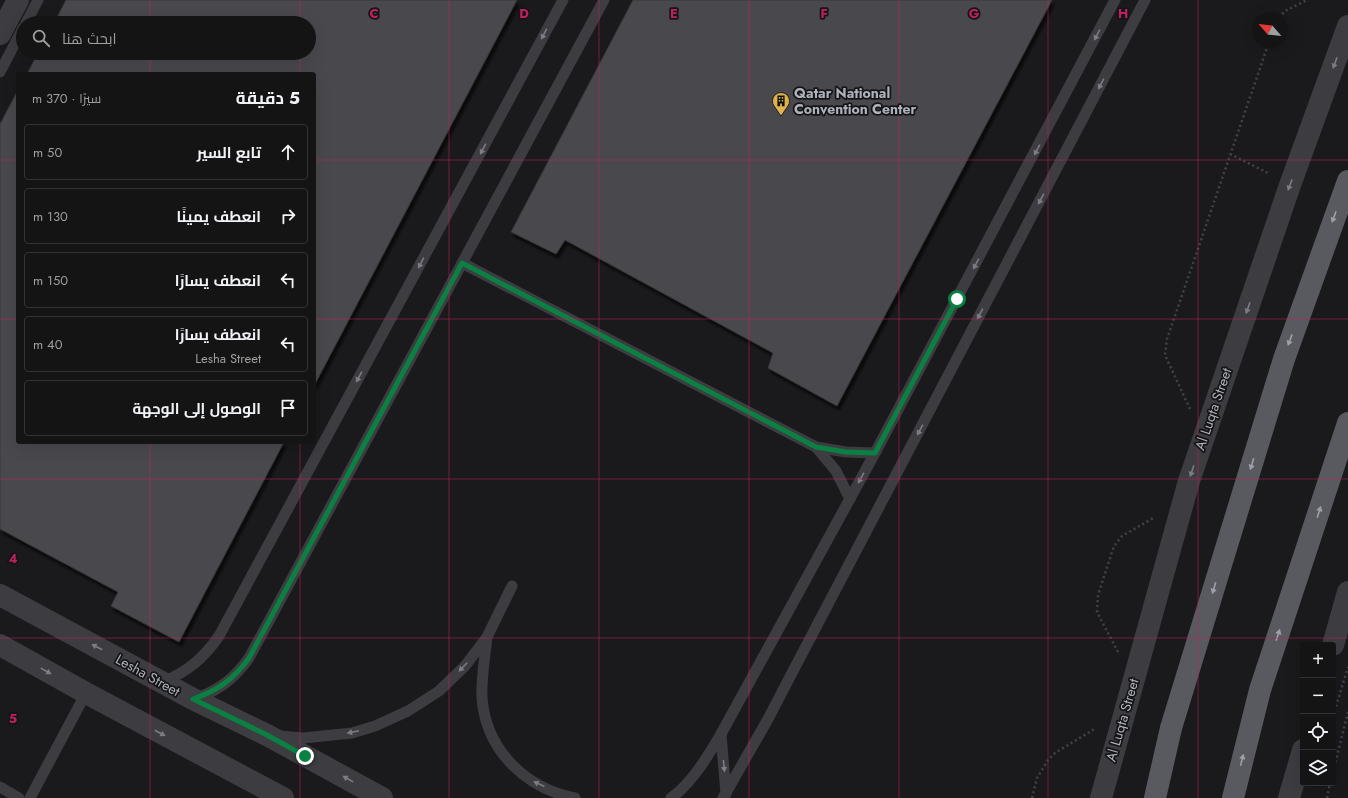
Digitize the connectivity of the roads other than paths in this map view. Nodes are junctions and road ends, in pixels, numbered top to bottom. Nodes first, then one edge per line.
1 (18, 0) edge
2 (38, 0) edge
3 (563, 0) edge
4 (604, 0) edge
5 (1115, 0) edge
6 (1145, 0) edge
7 (30, 16) edge
8 (1348, 26) edge
9 (0, 34) edge
10 (16, 41) edge
11 (0, 72) edge
12 (1348, 181) edge
13 (462, 263) junction
14 (1348, 423) edge
15 (816, 447) junction
16 (875, 453) junction
17 (850, 499) junction
18 (512, 586) dead end
19 (1348, 592) edge
20 (0, 595) edge
21 (487, 636) junction
22 (1334, 642) edge
23 (0, 645) edge
24 (10, 656) edge
25 (163, 682) junction
26 (86, 693) junction
27 (193, 699) junction
28 (721, 734) junction
29 (267, 735) junction
30 (1300, 760) edge
31 (0, 788) edge
32 (674, 796) edge
33 (725, 796) edge
34 (19, 798) edge
35 (30, 798) edge
36 (283, 798) edge
37 (382, 798) edge
38 (575, 798) edge
39 (662, 798) edge
40 (1101, 798) edge
41 (1155, 798) edge
42 (1233, 798) edge
43 (1289, 798) edge

1 - 9 street
2 - 7 lane
3 -> 25 lane
4 - 13 lane
5 -> 16 lane
6 -> 33 lane
8 -> 40 street, Al Luqta Street
10 - 11 lane
12 -> 41 main road
13 - 15 lane
13 - 27 lane
42 -> 14 main road
15 - 16 lane
15 - 17 lane
16 -> 17 lane
17 - 28 lane
18 - 21 lane
19 - 22 street
25 -> 20 street, Lesha Street
21 -> 29 lane
38 -> 21 lane
23 - 24 street
24 -> 26 street
25 - 27 street, Lesha Street
26 - 35 lane
26 -> 36 street
27 - 29 street, Lesha Street
28 - 32 lane
28 -> 33 lane
37 -> 29 street, Lesha Street
30 - 43 street
31 - 34 lane
32 - 39 lane

